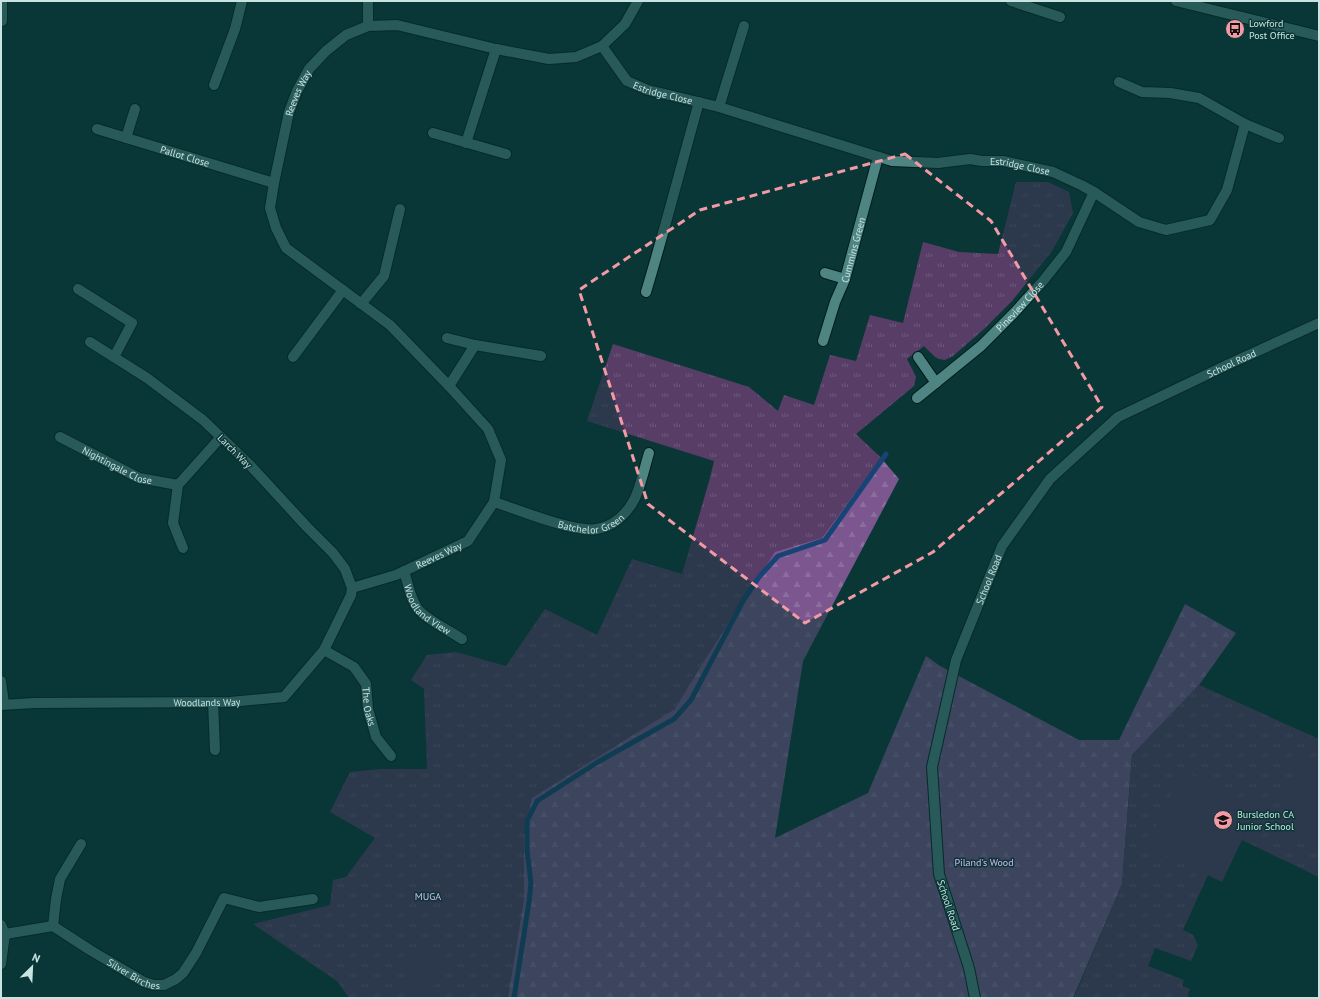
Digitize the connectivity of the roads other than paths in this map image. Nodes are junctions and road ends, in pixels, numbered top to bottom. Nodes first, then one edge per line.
1 (2, 1) edge
2 (242, 1) edge
3 (368, 1) edge
4 (638, 1) edge
5 (1011, 1) edge
6 (1179, 2) edge
7 (1060, 17) dead end
8 (2, 21) dead end
9 (368, 26) junction
10 (744, 26) dead end
11 (1319, 36) edge
12 (602, 46) junction
13 (496, 49) junction
14 (1119, 82) dead end
15 (214, 85) dead end
16 (699, 102) junction
17 (719, 107) junction
18 (135, 109) dead end
19 (1245, 124) junction
20 (97, 129) dead end
21 (433, 133) dead end
22 (126, 138) junction
23 (1279, 138) dead end
24 (466, 143) junction
25 (506, 154) dead end
26 (878, 157) junction
27 (274, 183) junction
28 (1094, 192) junction
29 (400, 209) dead end
30 (826, 273) dead end
31 (845, 279) junction
32 (78, 289) dead end
33 (343, 290) junction
34 (646, 292) dead end
35 (361, 304) junction
36 (1319, 323) edge
37 (447, 338) dead end
38 (823, 341) dead end
39 (90, 342) dead end
40 (475, 345) junction
41 (541, 356) dead end
42 (293, 357) dead end
43 (918, 357) dead end
44 (114, 358) junction
45 (936, 384) junction
46 (449, 386) junction
47 (917, 398) dead end
48 (60, 437) dead end
49 (221, 437) junction
50 (649, 453) dead end
51 (178, 485) junction
52 (494, 502) junction
53 (183, 548) dead end
54 (404, 571) junction
55 (352, 588) junction
56 (462, 638) dead end
57 (324, 650) junction
58 (1, 681) edge
59 (213, 702) junction
60 (2, 704) edge
61 (215, 750) dead end
62 (391, 756) dead end
63 (82, 844) dead end
64 (313, 899) dead end
65 (53, 926) junction
66 (3, 929) edge
67 (1, 964) edge
68 (975, 998) edge

1 - 8 street
2 - 15 street
3 - 9 street
4 - 12 street, Reeves Way
5 - 7 street
6 - 11 street
9 - 13 street, Reeves Way
9 - 27 street, Reeves Way
10 - 17 street
12 - 13 street, Reeves Way
12 - 16 street, Estridge Close
13 - 24 street
14 - 19 street
16 - 17 street, Estridge Close
16 - 34 street
17 - 26 street, Estridge Close
18 - 22 street
19 - 23 street
19 - 28 street, Estridge Close
20 - 22 street, Pallot Close
21 - 24 street
22 - 27 street, Pallot Close
24 - 25 street
26 - 28 street, Estridge Close
26 - 31 street, Cummins Green
27 - 33 street, Reeves Way
28 - 45 street, Pineview Close
29 - 35 street
30 - 31 street
31 - 38 street, Cummins Green
32 - 44 street
33 - 35 street, Reeves Way
33 - 42 street
35 - 46 street, Reeves Way
36 - 68 street, School Road
37 - 40 street
39 - 44 street, Larch Way
40 - 41 street
40 - 46 street
43 - 45 street
44 - 49 street, Larch Way
45 - 47 street, Pineview Close
46 - 52 street, Reeves Way
48 - 51 street, Nightingale Close
49 - 51 street
49 - 55 street, Larch Way
50 - 52 street, Batchelor Green
51 - 53 street
52 - 54 street, Reeves Way
54 - 55 street, Reeves Way
54 - 56 street, Woodland View
55 - 57 street, Woodlands Way
57 - 59 street, Woodlands Way
57 - 62 street, The Oaks
58 - 60 street
59 - 60 street, Woodlands Way
59 - 61 street
63 - 65 street
64 - 65 street, Silver Birches
65 - 66 street
66 - 67 street

